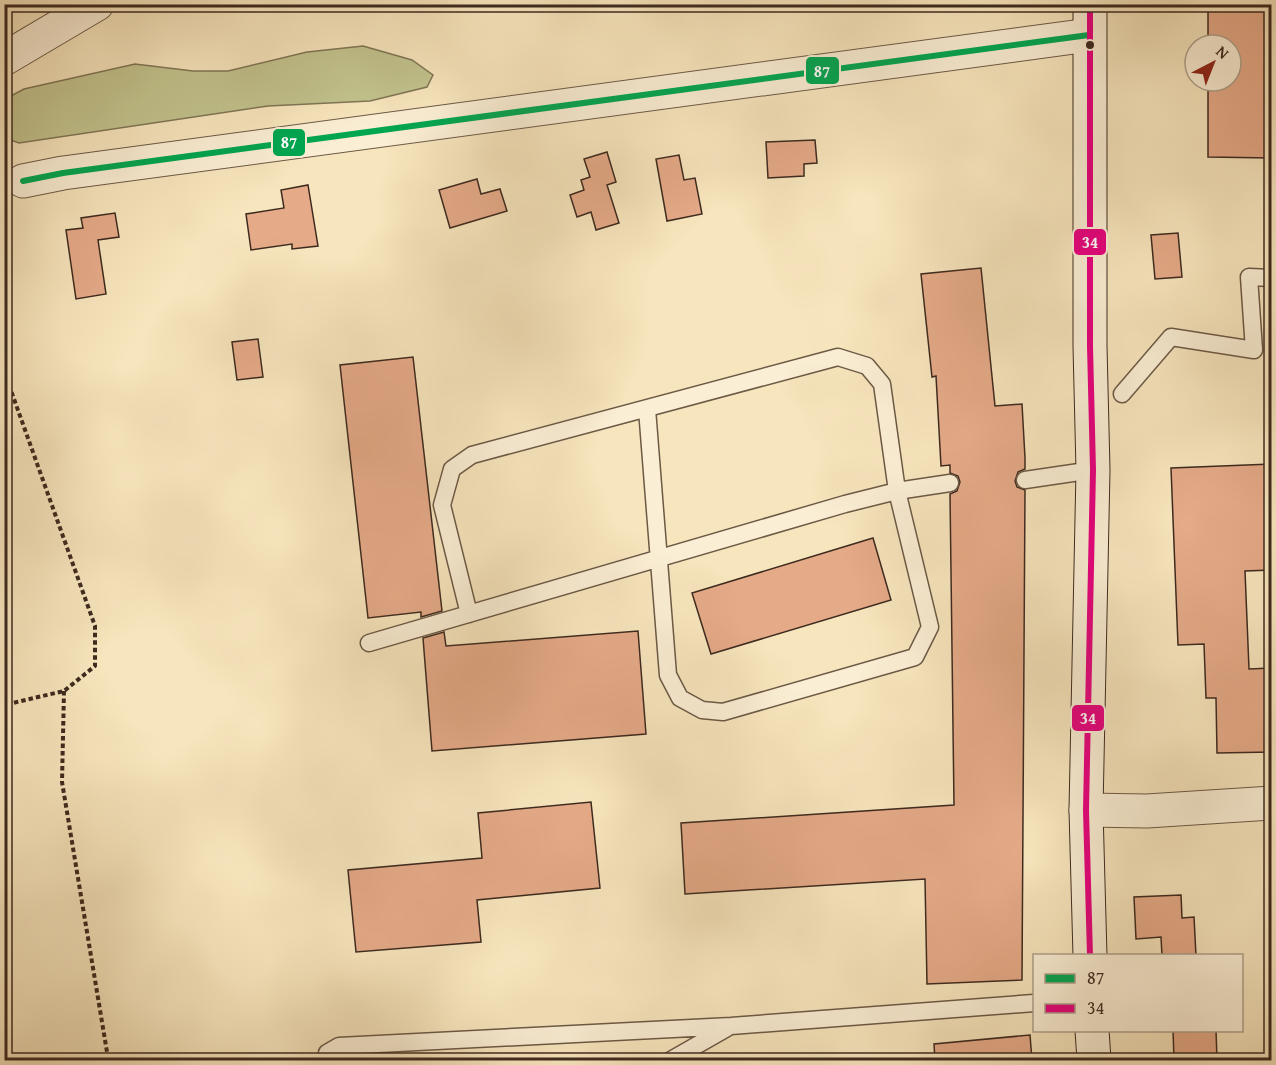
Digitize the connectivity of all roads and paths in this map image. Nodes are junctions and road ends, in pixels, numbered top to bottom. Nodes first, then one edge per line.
1 (97, 4) edge
2 (1089, 20) edge
3 (4, 58) edge
4 (23, 181) dead end
5 (1272, 278) edge
6 (4, 371) edge
7 (1122, 394) dead end
8 (647, 409) junction
9 (1093, 470) junction
10 (1025, 480) dead end
11 (950, 483) dead end
12 (897, 491) junction
13 (660, 558) junction
14 (469, 614) junction
15 (369, 643) dead end
16 (64, 691) junction
17 (4, 705) edge
18 (1272, 803) edge
19 (1086, 810) junction
20 (1090, 954) edge
21 (1033, 1003) edge
22 (731, 1026) junction
23 (1092, 1032) edge
24 (111, 1060) edge
25 (326, 1060) edge
26 (671, 1060) edge
27 (1094, 1060) edge

1 - 3 street
2 - 4 street
2 - 9 street
5 - 7 lane
6 - 16 path
8 - 12 lane
8 - 13 lane
8 - 14 lane
9 - 10 lane
9 - 19 street
11 - 12 lane
12 - 13 lane
12 - 13 lane
13 - 14 lane
14 - 15 lane
16 - 17 path
16 - 24 path
18 - 19 street
19 - 20 street
21 - 22 lane
22 - 25 lane
22 - 26 lane
23 - 27 street

